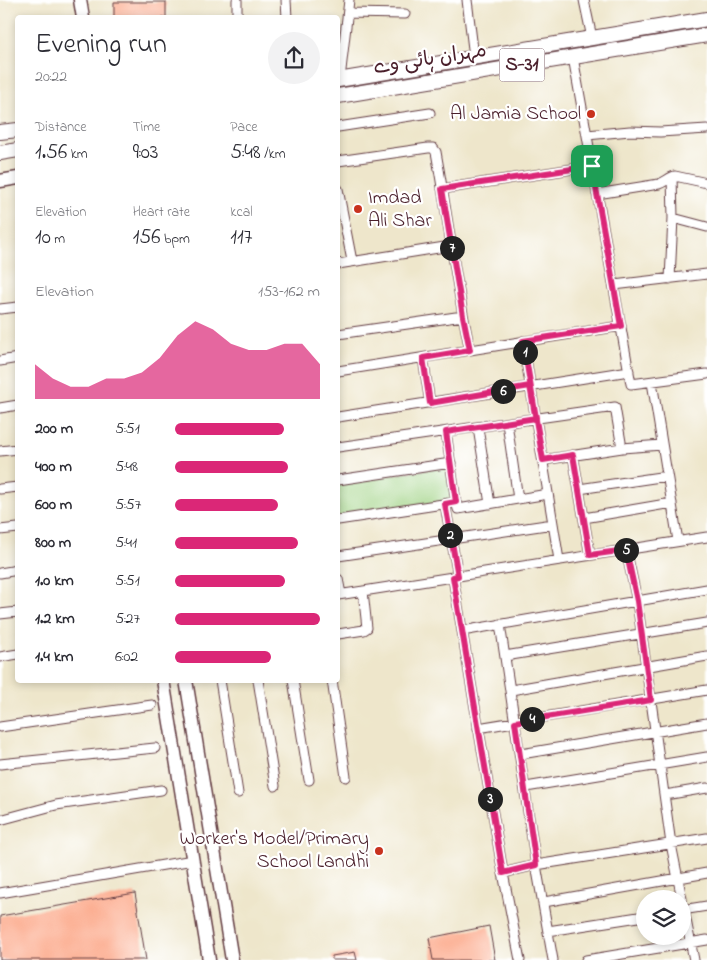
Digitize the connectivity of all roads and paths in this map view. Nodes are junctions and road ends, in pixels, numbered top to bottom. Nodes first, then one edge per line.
1 (80, 0) edge
2 (237, 0) edge
3 (286, 0) edge
4 (349, 0) edge
5 (467, 0) edge
6 (584, 0) edge
7 (348, 13) junction
8 (405, 14) dead end
9 (82, 15) edge
10 (237, 15) edge
11 (287, 15) edge
12 (707, 19) edge
13 (707, 35) edge
14 (592, 38) junction
15 (474, 57) junction
16 (573, 57) junction
17 (340, 73) edge
18 (340, 80) edge
19 (340, 96) edge
20 (430, 113) dead end
21 (340, 127) edge
22 (707, 129) edge
23 (15, 130) edge
24 (0, 132) edge
25 (587, 135) junction
26 (15, 150) edge
27 (0, 153) edge
28 (340, 161) edge
29 (592, 166) junction
30 (672, 177) junction
31 (15, 178) edge
32 (0, 181) edge
33 (707, 183) edge
34 (442, 189) junction
35 (597, 194) junction
36 (340, 210) edge
37 (673, 218) junction
38 (707, 227) edge
39 (342, 230) edge
40 (452, 246) junction
41 (352, 261) junction
42 (340, 264) edge
43 (707, 274) edge
44 (670, 278) junction
45 (614, 285) junction
46 (15, 307) edge
47 (0, 309) edge
48 (463, 316) junction
49 (621, 326) junction
50 (340, 334) edge
51 (523, 341) junction
52 (470, 350) junction
53 (15, 358) edge
54 (423, 358) junction
55 (0, 361) edge
56 (340, 371) edge
57 (629, 371) junction
58 (707, 374) edge
59 (652, 382) junction
60 (530, 386) junction
61 (430, 403) junction
62 (15, 406) edge
63 (0, 408) edge
64 (340, 417) edge
65 (536, 418) junction
66 (507, 423) junction
67 (478, 428) junction
68 (446, 432) junction
69 (662, 445) junction
70 (340, 447) edge
71 (15, 448) edge
72 (622, 448) junction
73 (0, 451) edge
74 (573, 455) junction
75 (543, 460) junction
76 (451, 463) junction
77 (667, 476) junction
78 (340, 480) edge
79 (15, 488) edge
80 (579, 489) junction
81 (0, 490) edge
82 (548, 494) junction
83 (518, 499) junction
84 (456, 502) junction
85 (672, 503) junction
86 (445, 504) junction
87 (490, 504) junction
88 (584, 518) junction
89 (340, 520) edge
90 (553, 524) junction
91 (15, 528) edge
92 (0, 530) edge
93 (707, 537) edge
94 (451, 540) junction
95 (678, 541) junction
96 (626, 550) junction
97 (590, 555) junction
98 (340, 556) edge
99 (559, 560) junction
100 (15, 570) edge
101 (0, 573) edge
102 (455, 576) junction
103 (707, 590) edge
104 (364, 591) junction
105 (340, 594) edge
106 (637, 601) junction
107 (15, 612) edge
108 (0, 614) edge
109 (707, 623) edge
110 (500, 624) junction
111 (462, 631) junction
112 (340, 634) edge
113 (640, 634) junction
114 (15, 654) edge
115 (505, 656) junction
116 (707, 656) edge
117 (0, 657) edge
118 (646, 667) junction
119 (163, 683) edge
120 (186, 683) edge
121 (220, 683) edge
122 (258, 683) edge
123 (293, 683) edge
124 (332, 683) edge
125 (510, 690) junction
126 (707, 690) edge
127 (651, 700) junction
128 (152, 705) dead end
129 (515, 722) junction
130 (707, 723) edge
131 (0, 727) edge
132 (478, 728) junction
133 (655, 731) junction
134 (155, 748) dead end
135 (521, 754) junction
136 (707, 757) edge
137 (0, 764) edge
138 (660, 765) junction
139 (346, 777) dead end
140 (309, 780) dead end
141 (275, 786) dead end
142 (526, 787) junction
143 (707, 788) edge
144 (162, 790) dead end
145 (238, 793) dead end
146 (665, 795) junction
147 (0, 820) edge
148 (707, 838) edge
149 (672, 844) junction
150 (194, 860) junction
151 (536, 865) junction
152 (503, 873) junction
153 (707, 873) edge
154 (678, 878) junction
155 (680, 890) edge
156 (0, 893) edge
157 (544, 902) junction
158 (707, 906) edge
159 (691, 909) edge
160 (636, 917) edge
161 (548, 931) junction
162 (707, 940) edge
163 (691, 942) joint
164 (674, 945) edge
165 (209, 960) edge
166 (232, 960) edge
167 (520, 960) edge
168 (553, 960) edge
169 (586, 960) edge
170 (694, 960) edge

1 - 9 street
2 - 10 street
3 - 11 street
4 - 7 street
5 - 15 street
6 - 14 street
7 - 8 street
7 - 17 street
12 - 14 main road, مہران ہائی وے / S-31
13 - 16 main road, مہران ہائی وے / S-31
14 - 15 main road, مہران ہائی وے / S-31
15 - 18 main road, مہران ہائی وے / S-31
16 - 19 main road, مہران ہائی وے / S-31
16 - 25 street
20 - 21 street
22 - 25 street
23 - 24 main road
25 - 29 street
26 - 27 main road
28 - 34 street
29 - 34 street
29 - 35 street
30 - 33 street
30 - 35 street
30 - 37 street
31 - 32 street
34 - 40 street
35 - 45 street
36 - 39 street
37 - 38 street
37 - 44 street
39 - 41 street
40 - 41 street
40 - 48 street
41 - 42 street
43 - 44 street
44 - 45 street
45 - 49 street
46 - 47 street
48 - 50 street
48 - 52 street
49 - 51 street
49 - 57 street
51 - 52 street
51 - 60 street
52 - 54 street
53 - 55 street
54 - 56 street
54 - 61 street
57 - 59 street
57 - 60 street
58 - 59 street
59 - 69 street
60 - 61 street
60 - 65 street
61 - 64 street
62 - 63 street
65 - 66 street
65 - 72 street
65 - 75 street
66 - 67 street
66 - 83 street
67 - 68 street
67 - 87 street
68 - 70 street
68 - 76 street
69 - 72 street
69 - 77 street
71 - 73 street
72 - 74 street
74 - 75 street
74 - 80 street
75 - 82 street
76 - 78 street
76 - 84 street
77 - 80 street
77 - 85 street
79 - 81 street
80 - 88 street
82 - 83 street
82 - 90 street
83 - 87 street
84 - 86 street
84 - 87 street
85 - 88 street
85 - 95 street
86 - 89 street
86 - 94 street
88 - 97 street
90 - 94 street
90 - 99 street
91 - 92 street
93 - 95 street
94 - 98 street
94 - 102 street
95 - 96 street
96 - 97 street
96 - 106 street
97 - 99 street
99 - 102 street
100 - 101 street
102 - 104 street
102 - 111 street
103 - 106 street
104 - 105 street
104 - 112 street
106 - 110 street
106 - 113 street
107 - 108 street
109 - 113 street
110 - 111 street
110 - 115 street
111 - 132 street
113 - 115 street
113 - 118 street
114 - 117 street
115 - 125 street
116 - 118 street
118 - 125 street
118 - 127 street
119 - 150 street
120 - 166 street
121 - 145 street
122 - 141 street
123 - 140 street
124 - 139 street
125 - 129 street
126 - 127 street
127 - 129 street
127 - 133 street
128 - 131 street
129 - 132 street
129 - 135 street
130 - 133 street
132 - 152 street
133 - 135 street
133 - 138 street
134 - 137 street
135 - 142 street
136 - 138 street
138 - 142 street
138 - 146 street
142 - 151 street
143 - 146 street
144 - 147 street
146 - 149 street
148 - 149 street
149 - 151 street
149 - 154 street
150 - 156 street
150 - 165 street
151 - 152 street
151 - 157 street
152 - 167 street
153 - 154 street
154 - 155 street
154 - 157 street
157 - 161 street
158 - 159 street
160 - 161 street
161 - 168 street
162 - 163 street
163 - 170 street
164 - 169 street

